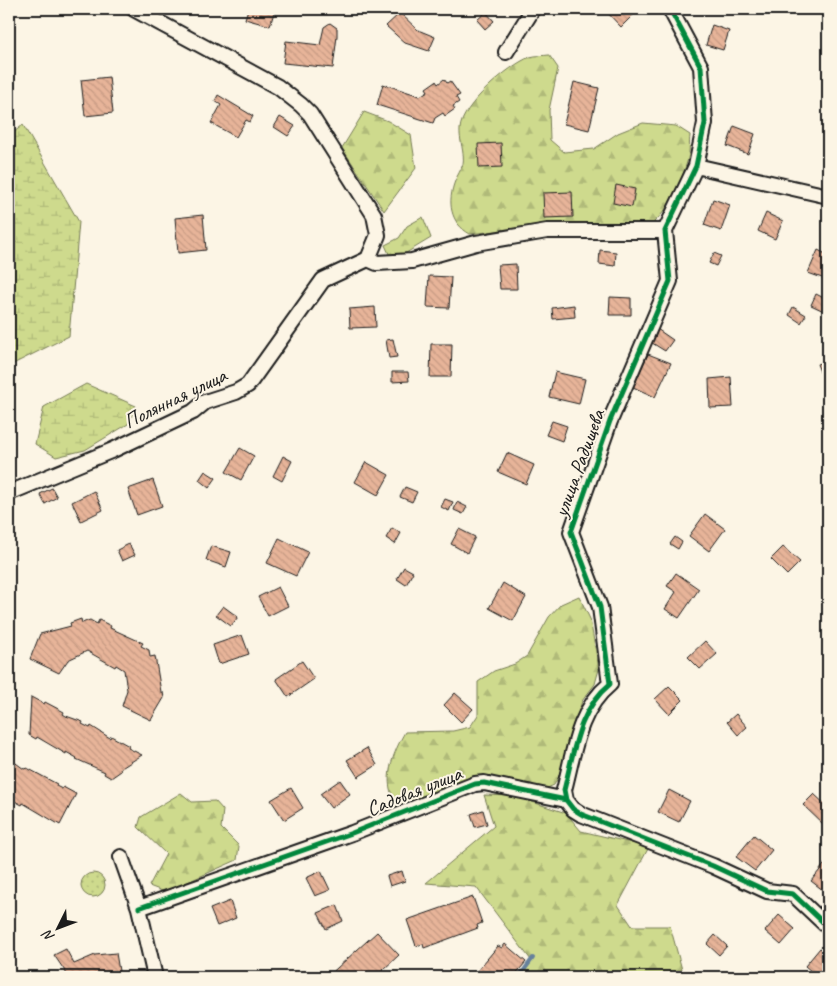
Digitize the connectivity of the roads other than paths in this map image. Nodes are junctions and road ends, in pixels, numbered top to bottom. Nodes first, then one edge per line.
1 (134, 9) edge
2 (533, 9) edge
3 (670, 9) edge
4 (506, 52) dead end
5 (696, 166) junction
6 (828, 196) edge
7 (665, 231) junction
8 (368, 259) junction
9 (9, 493) edge
10 (566, 800) junction
11 (120, 857) dead end
12 (139, 908) junction
13 (828, 927) edge
14 (156, 977) edge

1 - 8 street
2 - 4 street
3 - 5 street
5 - 6 street
5 - 7 street
7 - 8 street
7 - 10 street, улица Радищева
8 - 9 street, Полянная улица
10 - 12 street, Садовая улица
10 - 13 street, Садовая улица
11 - 12 street
12 - 14 street

